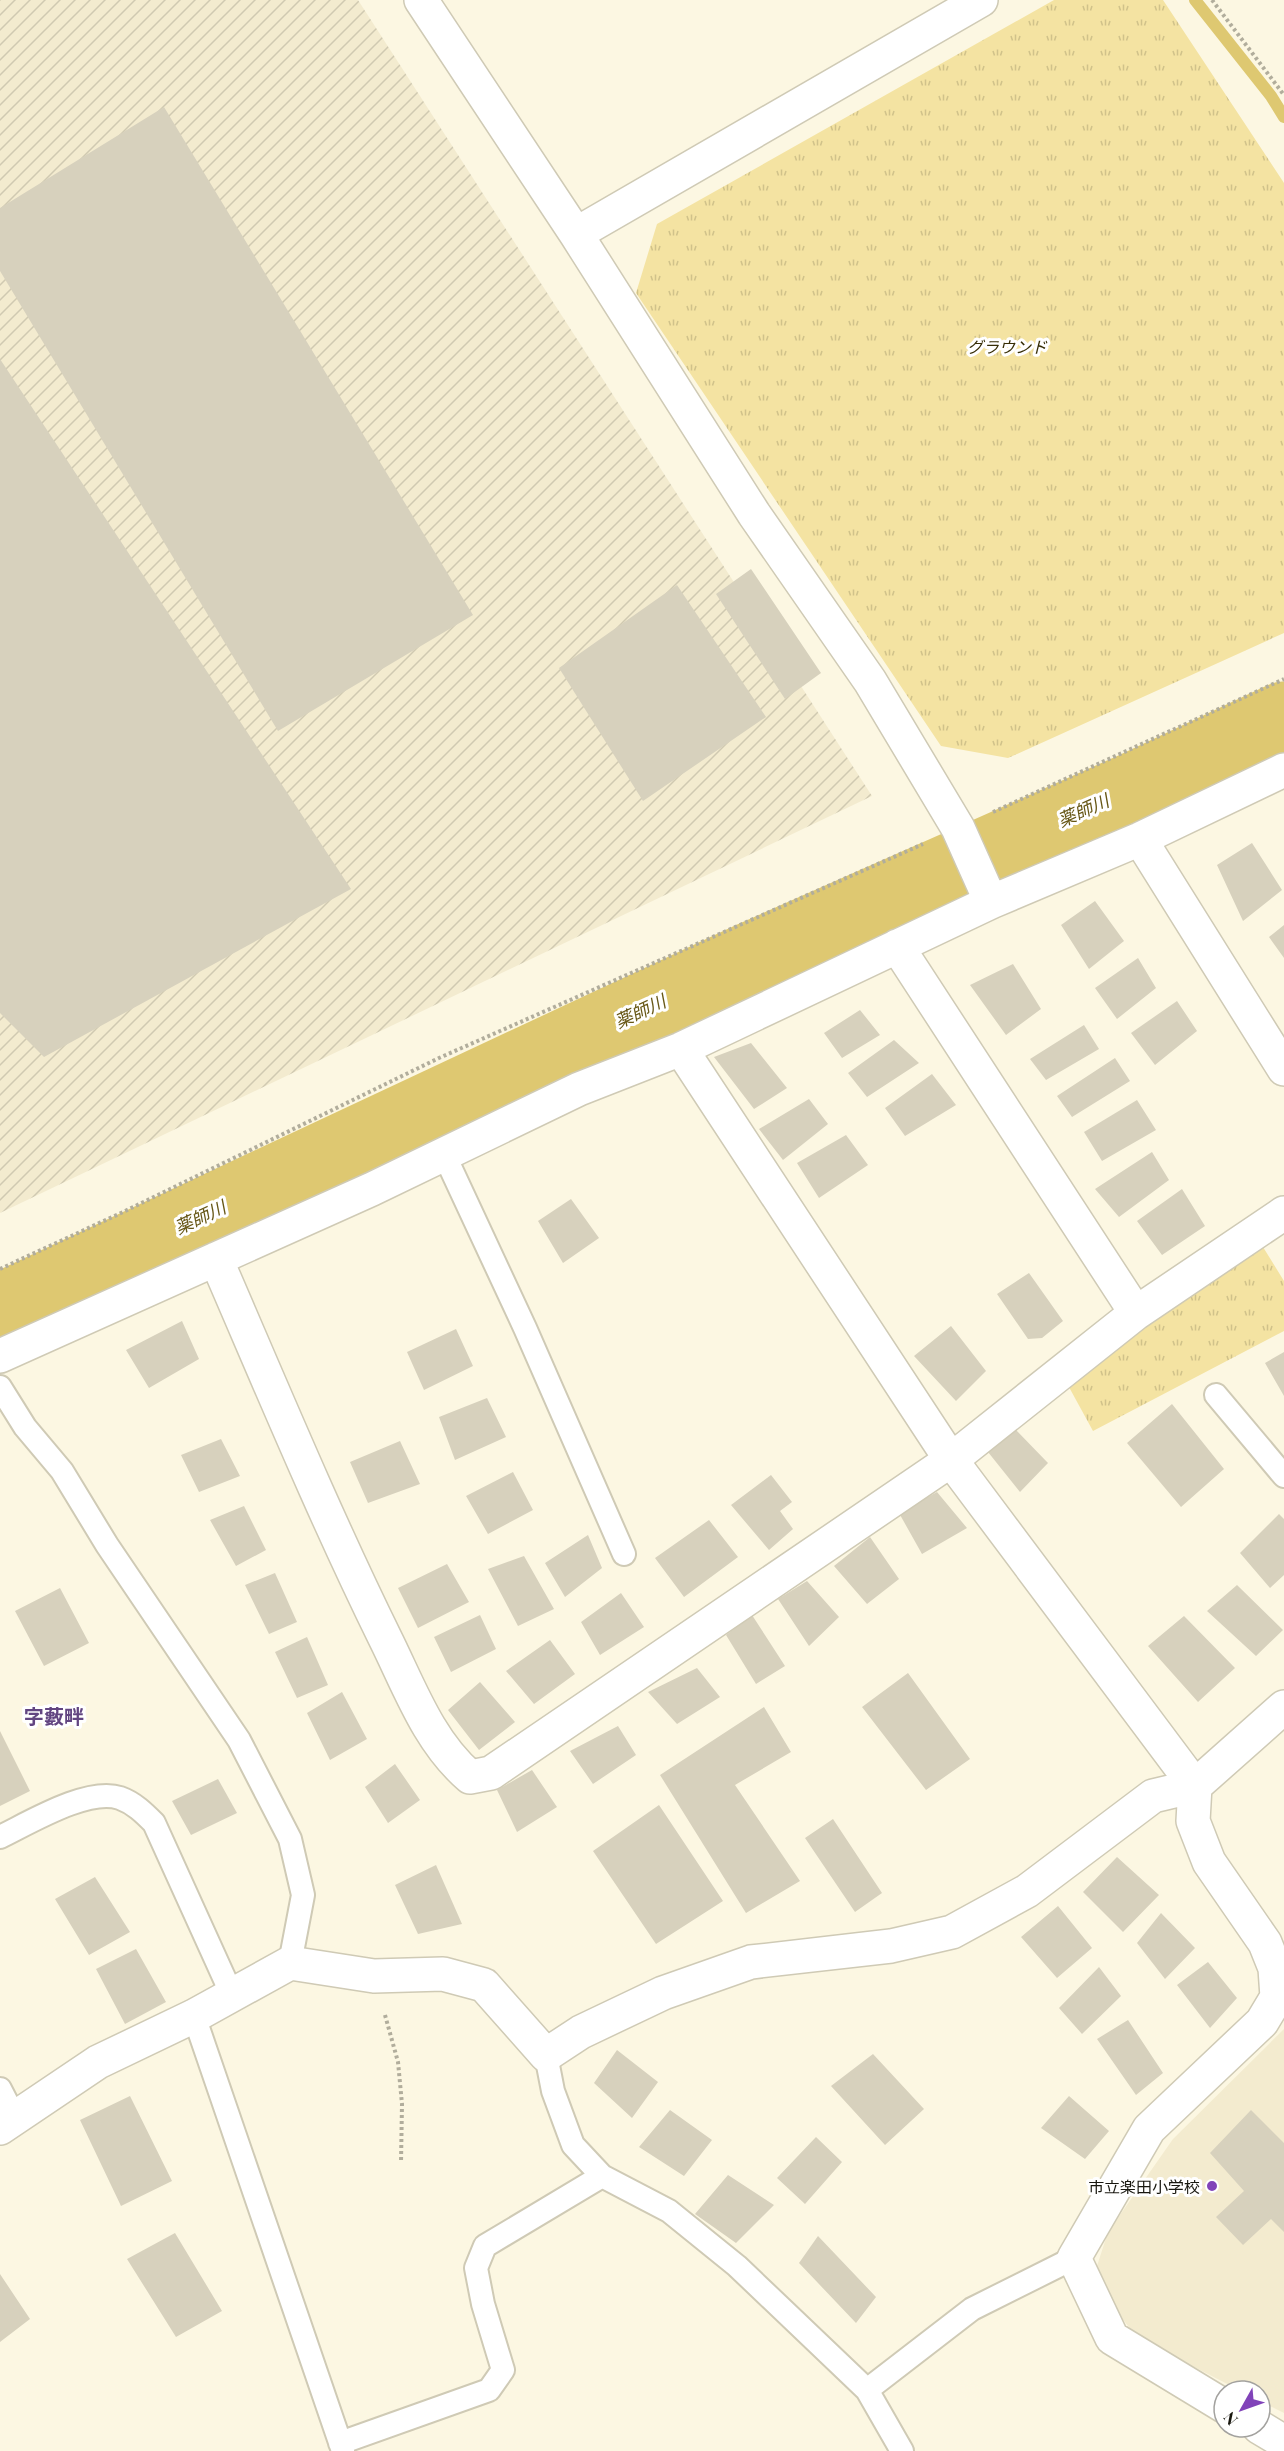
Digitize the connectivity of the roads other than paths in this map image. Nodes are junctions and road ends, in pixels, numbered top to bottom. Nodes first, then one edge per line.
1 (421, 0) edge
2 (981, 0) edge
3 (576, 234) junction
4 (1284, 770) edge
5 (1140, 839) junction
6 (987, 893) junction
7 (897, 946) junction
8 (681, 1049) junction
9 (1284, 1069) edge
10 (444, 1154) junction
11 (1284, 1213) edge
12 (216, 1259) junction
13 (1136, 1313) junction
14 (0, 1356) edge
15 (0, 1388) edge
16 (1216, 1395) dead end
17 (951, 1460) junction
18 (1284, 1476) edge
19 (624, 1554) dead end
20 (1284, 1707) edge
21 (1195, 1786) junction
22 (0, 1837) edge
23 (290, 1963) junction
24 (232, 1995) junction
25 (194, 2016) junction
26 (546, 2055) junction
27 (0, 2089) edge
28 (8, 2123) edge
29 (602, 2176) junction
30 (1074, 2258) junction
31 (867, 2390) junction
32 (1212, 2399) edge
33 (341, 2447) edge
34 (902, 2451) edge

1 - 3 street
2 - 3 street
3 - 6 street
4 - 5 street
5 - 6 street
5 - 9 street
6 - 7 street
7 - 8 street
7 - 13 street
8 - 10 street
8 - 17 street
10 - 12 street
10 - 19 lane
11 - 13 street
12 - 14 street
12 - 17 street
13 - 17 street
15 - 23 lane
16 - 18 lane
17 - 21 street
20 - 21 street
21 - 26 street
21 - 30 street
22 - 24 lane
23 - 24 street
23 - 26 street
24 - 25 street
25 - 28 street
25 - 33 lane
26 - 29 lane
27 - 28 lane
29 - 31 lane
29 - 33 lane
30 - 31 lane
30 - 32 street
31 - 34 lane

